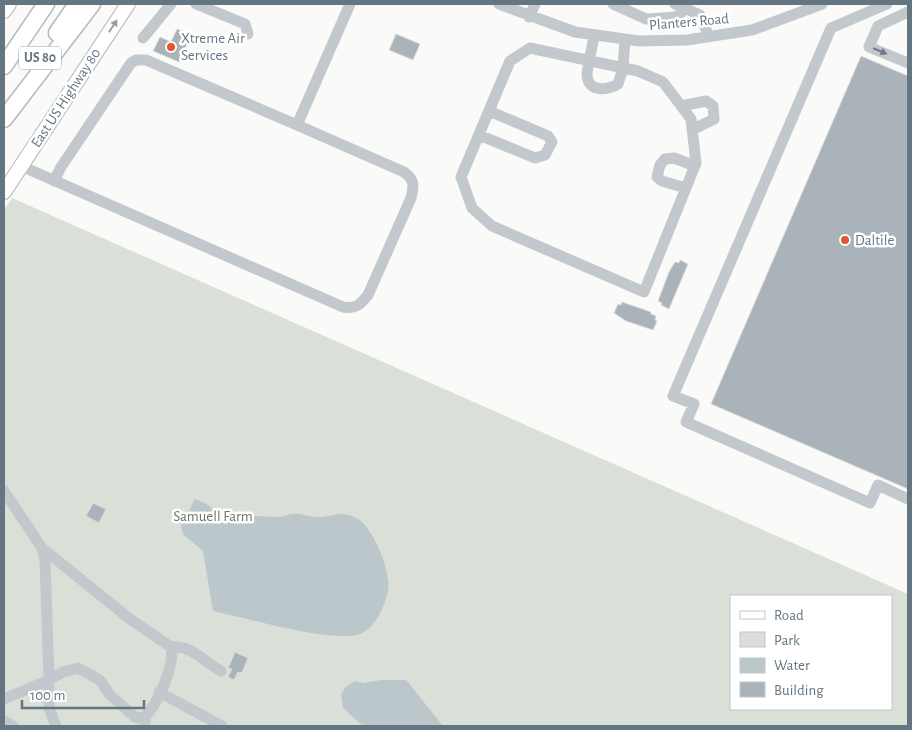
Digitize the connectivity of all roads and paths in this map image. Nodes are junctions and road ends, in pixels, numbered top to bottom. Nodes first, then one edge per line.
1 (9, 4) edge
2 (46, 4) edge
3 (77, 4) edge
4 (92, 4) edge
5 (128, 4) edge
6 (171, 4) edge
7 (196, 4) edge
8 (350, 4) edge
9 (498, 4) edge
10 (535, 4) edge
11 (613, 4) edge
12 (822, 4) edge
13 (887, 4) edge
14 (680, 6) edge
15 (4, 11) edge
16 (908, 12) edge
17 (529, 17) junction
18 (248, 34) dead end
19 (594, 35) junction
20 (709, 37) junction
21 (143, 38) dead end
22 (625, 39) junction
23 (590, 62) junction
24 (908, 63) edge
25 (4, 66) edge
26 (623, 68) junction
27 (681, 106) junction
28 (489, 111) junction
29 (4, 112) edge
30 (4, 119) edge
31 (297, 125) junction
32 (692, 130) junction
33 (479, 135) junction
34 (21, 166) junction
35 (695, 166) junction
36 (54, 181) junction
37 (686, 188) junction
38 (4, 192) edge
39 (4, 491) edge
40 (908, 499) edge
41 (42, 548) junction
42 (59, 564) junction
43 (46, 583) junction
44 (171, 646) junction
45 (220, 671) dead end
46 (49, 680) junction
47 (159, 692) junction
48 (4, 699) edge
49 (4, 721) edge
50 (145, 722) edge
51 (13, 726) edge
52 (56, 726) edge
53 (222, 726) edge

1 - 15 main road
2 - 25 highway, US 80
3 - 29 highway, US 80
4 - 30 highway
34 -> 5 main road, East US Highway 80
6 - 21 street
7 - 18 street
8 - 31 street
9 - 17 street, Planters Road
10 - 17 street
11 - 14 street
12 - 20 street, Planters Road
13 - 40 street
14 - 20 street
16 -> 24 street
17 - 19 street, Planters Road
19 - 22 street, Planters Road
19 - 23 street
20 - 22 street, Planters Road
22 - 26 street
23 - 26 street
23 - 26 street
23 - 28 street
26 - 27 street
27 - 32 street
27 - 32 street
28 - 33 street
28 - 33 street
31 - 36 street
31 - 36 street
32 - 35 street
33 - 37 street
34 - 36 street
34 - 38 main road, East US Highway 80
35 - 37 street
35 - 37 street
39 - 41 street
41 - 42 street
41 - 43 street
42 - 43 street
42 - 44 street
43 - 46 street
44 - 45 street
44 - 47 street
46 - 48 street
46 - 50 street
46 - 52 street
47 - 50 street
47 - 53 street
49 - 51 street

